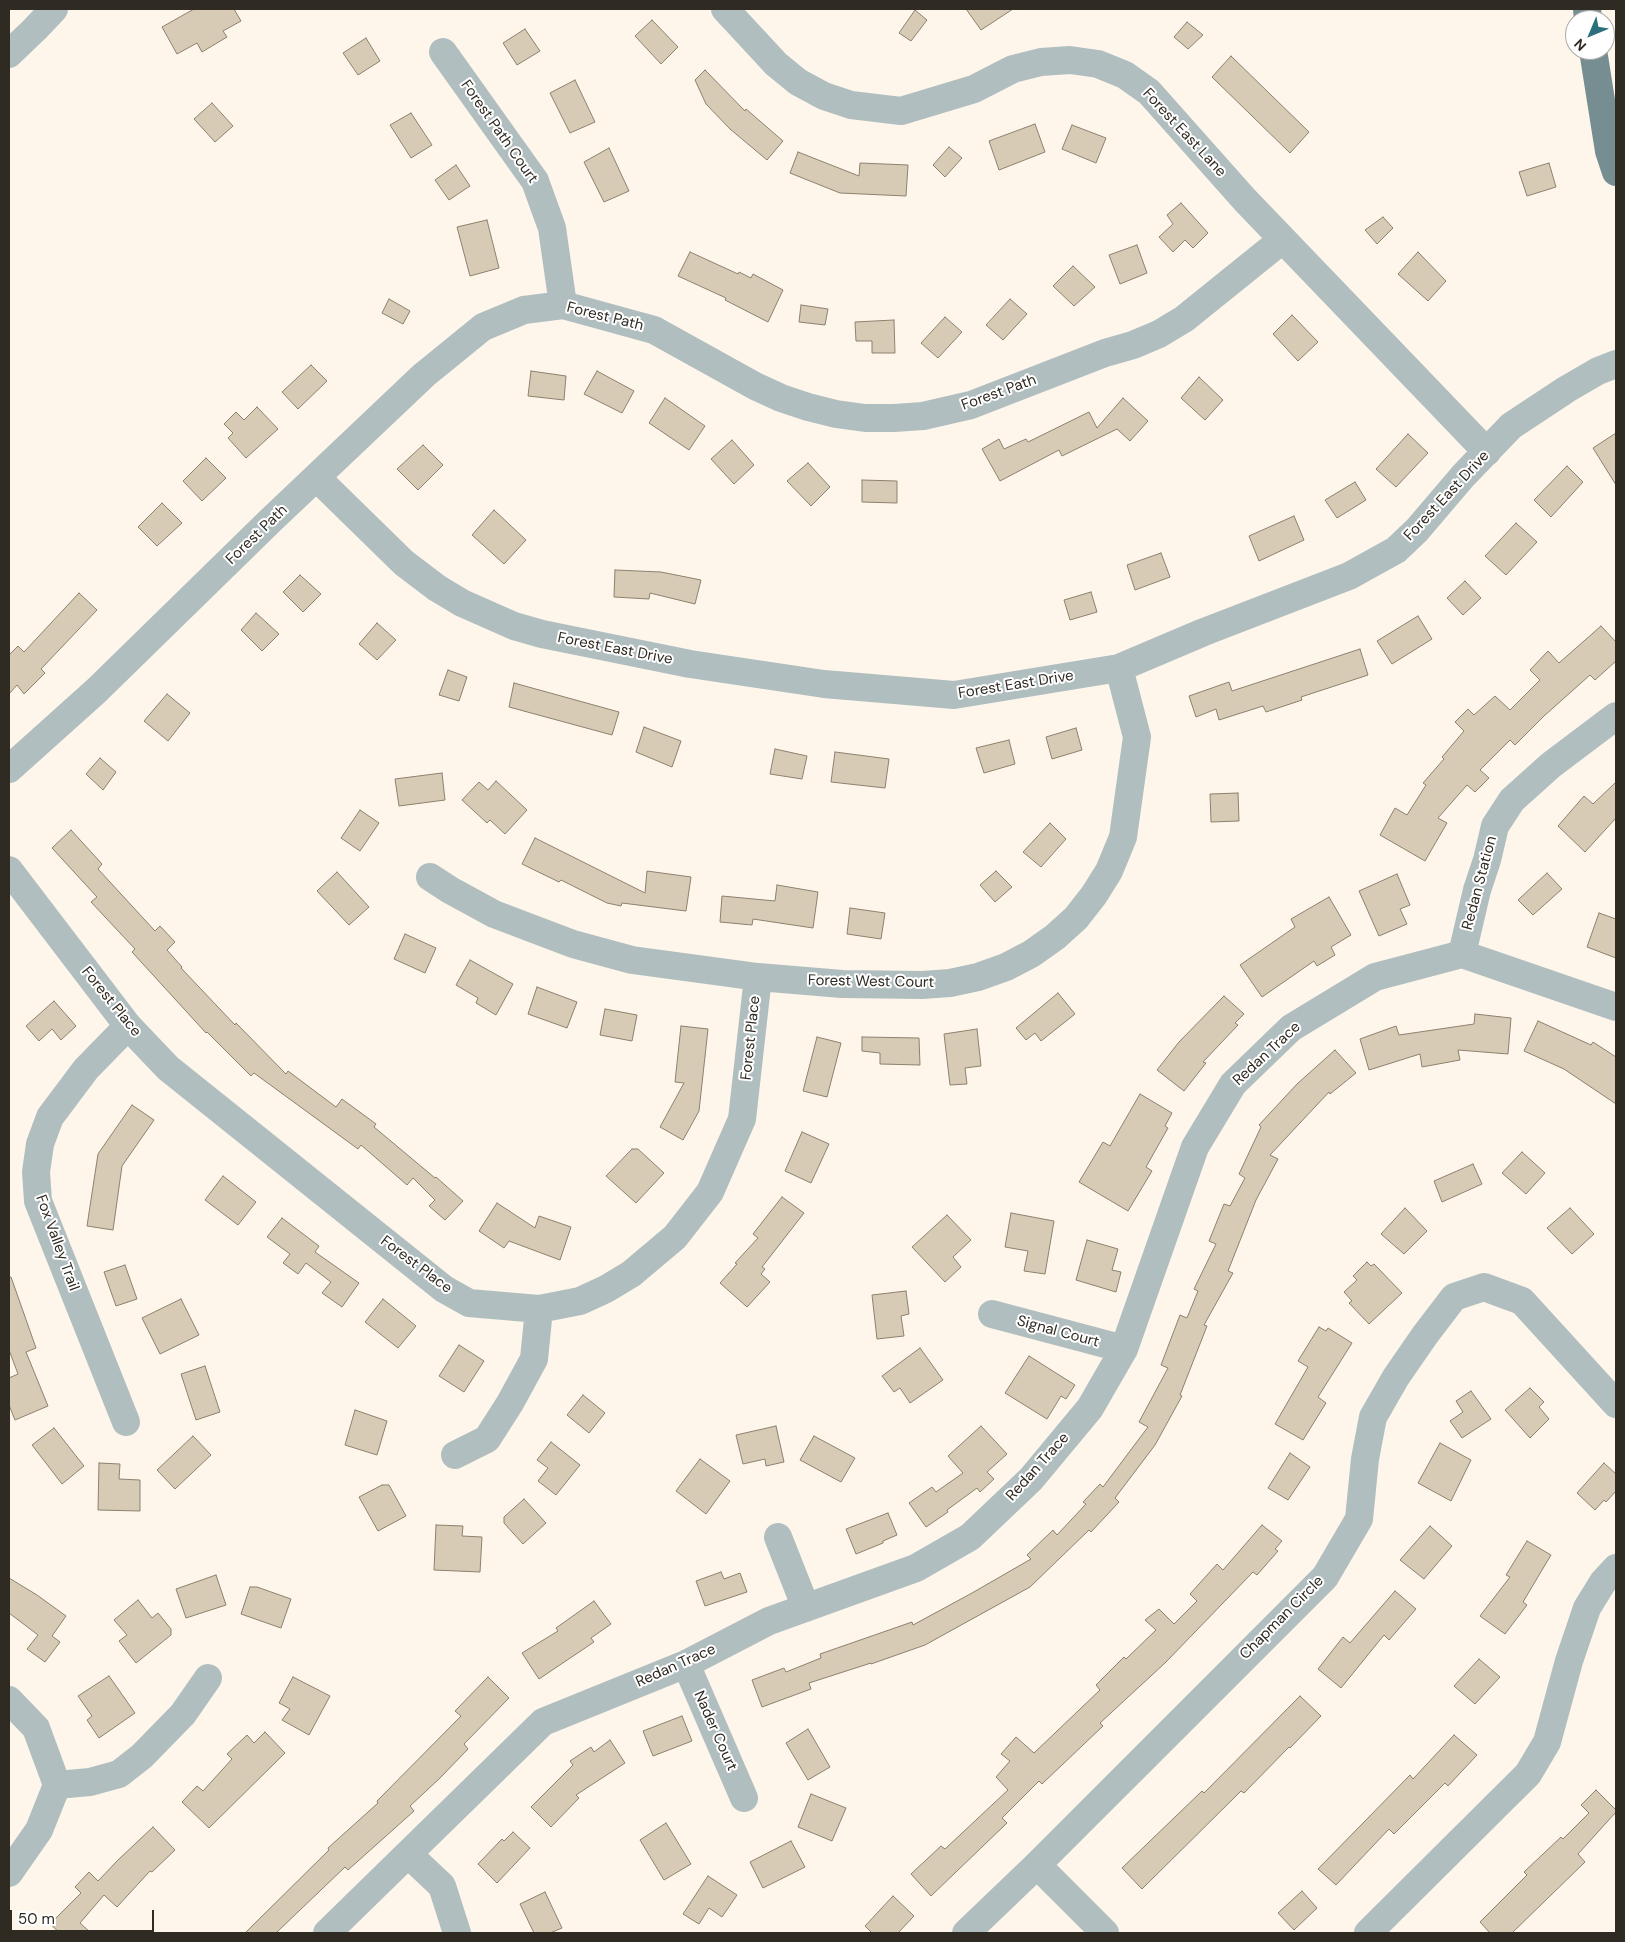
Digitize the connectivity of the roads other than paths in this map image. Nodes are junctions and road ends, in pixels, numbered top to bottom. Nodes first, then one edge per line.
1 (54, 9) edge
2 (725, 9) edge
3 (443, 52) dead end
4 (9, 54) edge
5 (1595, 60) edge
6 (1616, 172) edge
7 (1282, 240) junction
8 (563, 305) junction
9 (1616, 364) edge
10 (1487, 452) junction
11 (317, 478) junction
12 (1119, 668) junction
13 (1616, 716) edge
14 (9, 769) edge
15 (9, 870) edge
16 (430, 877) dead end
17 (1462, 954) junction
18 (758, 977) junction
19 (1616, 1007) edge
20 (128, 1026) junction
21 (539, 1309) junction
22 (992, 1314) dead end
23 (1124, 1349) junction
24 (1616, 1404) edge
25 (126, 1422) dead end
26 (455, 1455) dead end
27 (778, 1537) dead end
28 (1616, 1568) edge
29 (806, 1608) junction
30 (686, 1664) junction
31 (208, 1678) dead end
32 (9, 1700) edge
33 (57, 1785) junction
34 (744, 1798) dead end
35 (408, 1854) junction
36 (1037, 1865) junction
37 (9, 1873) edge
38 (327, 1933) edge
39 (457, 1933) edge
40 (966, 1933) edge
41 (1105, 1933) edge
42 (1368, 1933) edge

1 - 4 street
2 - 7 street, Forest East Lane
3 - 8 street, Forest Path Court
5 - 6 main road
7 - 8 street, Forest Path
7 - 10 street, Forest East Lane
8 - 11 street, Forest Path
9 - 10 street, Forest East Drive
10 - 12 street, Forest East Drive
11 - 12 street, Forest East Drive
11 - 14 street, Forest Path
12 - 18 street, Forest West Court
13 - 17 street, Redan Station
15 - 20 street, Forest Place
16 - 18 street, Forest West Court
17 - 19 street
17 - 23 street, Redan Trace
18 - 21 street, Forest Place
20 - 21 street, Forest Place
20 - 25 street, Fox Valley Trail
21 - 26 street
22 - 23 street, Signal Court
23 - 29 street, Redan Trace
24 - 36 street, Chapman Circle
27 - 29 street
28 - 42 street
29 - 30 street, Redan Trace
30 - 34 street, Nader Court
30 - 35 street, Redan Trace
31 - 33 street
32 - 33 street
33 - 37 street
35 - 38 street, Redan Trace
35 - 39 street
36 - 40 street, Chapman Circle
36 - 41 street

